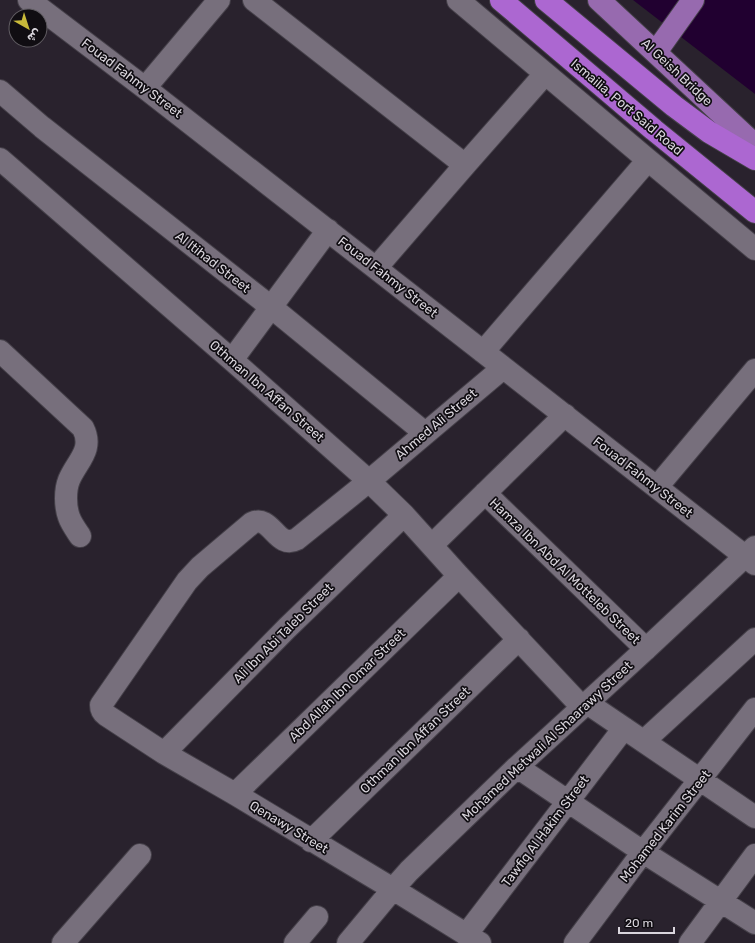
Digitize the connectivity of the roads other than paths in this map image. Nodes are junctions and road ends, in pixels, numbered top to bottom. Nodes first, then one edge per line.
1 (29, 0) edge
2 (219, 0) edge
3 (254, 0) edge
4 (458, 0) edge
5 (501, 0) edge
6 (546, 0) edge
7 (599, 0) edge
8 (692, 0) edge
9 (656, 52) junction
10 (545, 74) junction
11 (145, 88) junction
12 (0, 91) edge
13 (755, 145) edge
14 (0, 159) edge
15 (755, 159) edge
16 (648, 160) junction
17 (465, 165) junction
18 (755, 212) edge
19 (328, 230) junction
20 (755, 249) edge
21 (376, 268) junction
22 (271, 307) junction
23 (0, 351) edge
24 (484, 352) junction
25 (232, 360) junction
26 (503, 368) junction
27 (755, 370) edge
28 (565, 415) junction
29 (425, 433) junction
30 (369, 481) junction
31 (656, 488) junction
32 (485, 493) junction
33 (404, 515) junction
34 (80, 536) dead end
35 (432, 545) junction
36 (752, 556) edge
37 (459, 576) junction
38 (519, 639) junction
39 (755, 639) edge
40 (646, 649) junction
41 (585, 705) junction
42 (101, 709) joint
43 (755, 709) edge
44 (624, 728) junction
45 (644, 741) junction
46 (164, 753) junction
47 (517, 767) junction
48 (700, 780) junction
49 (235, 794) junction
50 (567, 801) junction
51 (755, 817) edge
52 (311, 841) junction
53 (643, 852) junction
54 (140, 855) dead end
55 (755, 855) edge
56 (393, 889) junction
57 (721, 902) junction
58 (317, 917) dead end
59 (755, 923) edge
60 (473, 939) edge
61 (63, 943) edge
62 (295, 943) edge
63 (348, 943) edge
64 (575, 943) edge
65 (690, 943) edge

1 - 11 street, Fouad Fahmy Street
2 - 11 street
3 - 17 street
4 - 10 street
5 - 18 highway, Ismailia, Port Said Road
6 - 15 highway
7 - 9 main road, Al Geish Bridge
8 - 9 main road
9 - 13 main road, Al Geish Bridge
10 - 16 street
10 - 17 street
11 - 19 street, Fouad Fahmy Street
12 - 22 street, Al Itihad Street
14 - 25 street, Othman Ibn Affan Street
16 - 20 street
16 - 24 street
17 - 21 street
19 - 21 street, Fouad Fahmy Street
19 - 22 street
21 - 24 street, Fouad Fahmy Street
22 - 25 street
22 - 29 street, Al Itihad Street
23 - 34 street
24 - 26 street, Fouad Fahmy Street
25 - 30 street, Othman Ibn Affan Street
26 - 28 street, Fouad Fahmy Street
26 - 29 street, Ahmed Ali Street
27 - 31 street
28 - 31 street, Fouad Fahmy Street
28 - 32 street
29 - 30 street, Ahmed Ali Street
30 - 33 street, Othman Ibn Affan Street
30 - 42 street, Ahmed Ali Street
31 - 36 street, Fouad Fahmy Street
32 - 35 street
32 - 40 street, Hamza Ibn Abd Al Motteleb Street
33 - 35 street, Othman Ibn Affan Street
33 - 46 street, Ali Ibn Abi Taleb Street
35 - 37 street, Othman Ibn Affan Street
36 - 40 street, Mohamed Metwali Al Shaarawy Street
37 - 38 street, Othman Ibn Affan Street
37 - 49 street, Abd Allah Ibn Omar Street
38 - 41 street, Othman Ibn Affan Street
38 - 52 street, Othman Ibn Affan Street
39 - 45 street
40 - 41 street, Mohamed Metwali Al Shaarawy Street
41 - 44 street, Othman Ibn Affan Street
41 - 47 street, Mohamed Metwali Al Shaarawy Street
42 - 46 street, Qenawy Street
43 - 48 street, Mohamed Karim Street
44 - 45 street, Othman Ibn Affan Street
44 - 50 street, Tawfiq Al Hakim Street
45 - 48 street, Othman Ibn Affan Street
46 - 49 street, Qenawy Street
47 - 50 street
47 - 56 street, Mohamed Metwali Al Shaarawy Street
48 - 51 street, Othman Ibn Affan Street
48 - 53 street, Mohamed Karim Street
49 - 52 street, Qenawy Street
50 - 53 street
50 - 60 street, Tawfiq Al Hakim Street
52 - 56 street, Qenawy Street
53 - 57 street
53 - 64 street, Mohamed Karim Street
54 - 61 street
55 - 57 street
56 - 60 street, Qenawy Street
56 - 63 street, Mohamed Metwali Al Shaarawy Street
57 - 59 street
57 - 65 street
58 - 62 street

